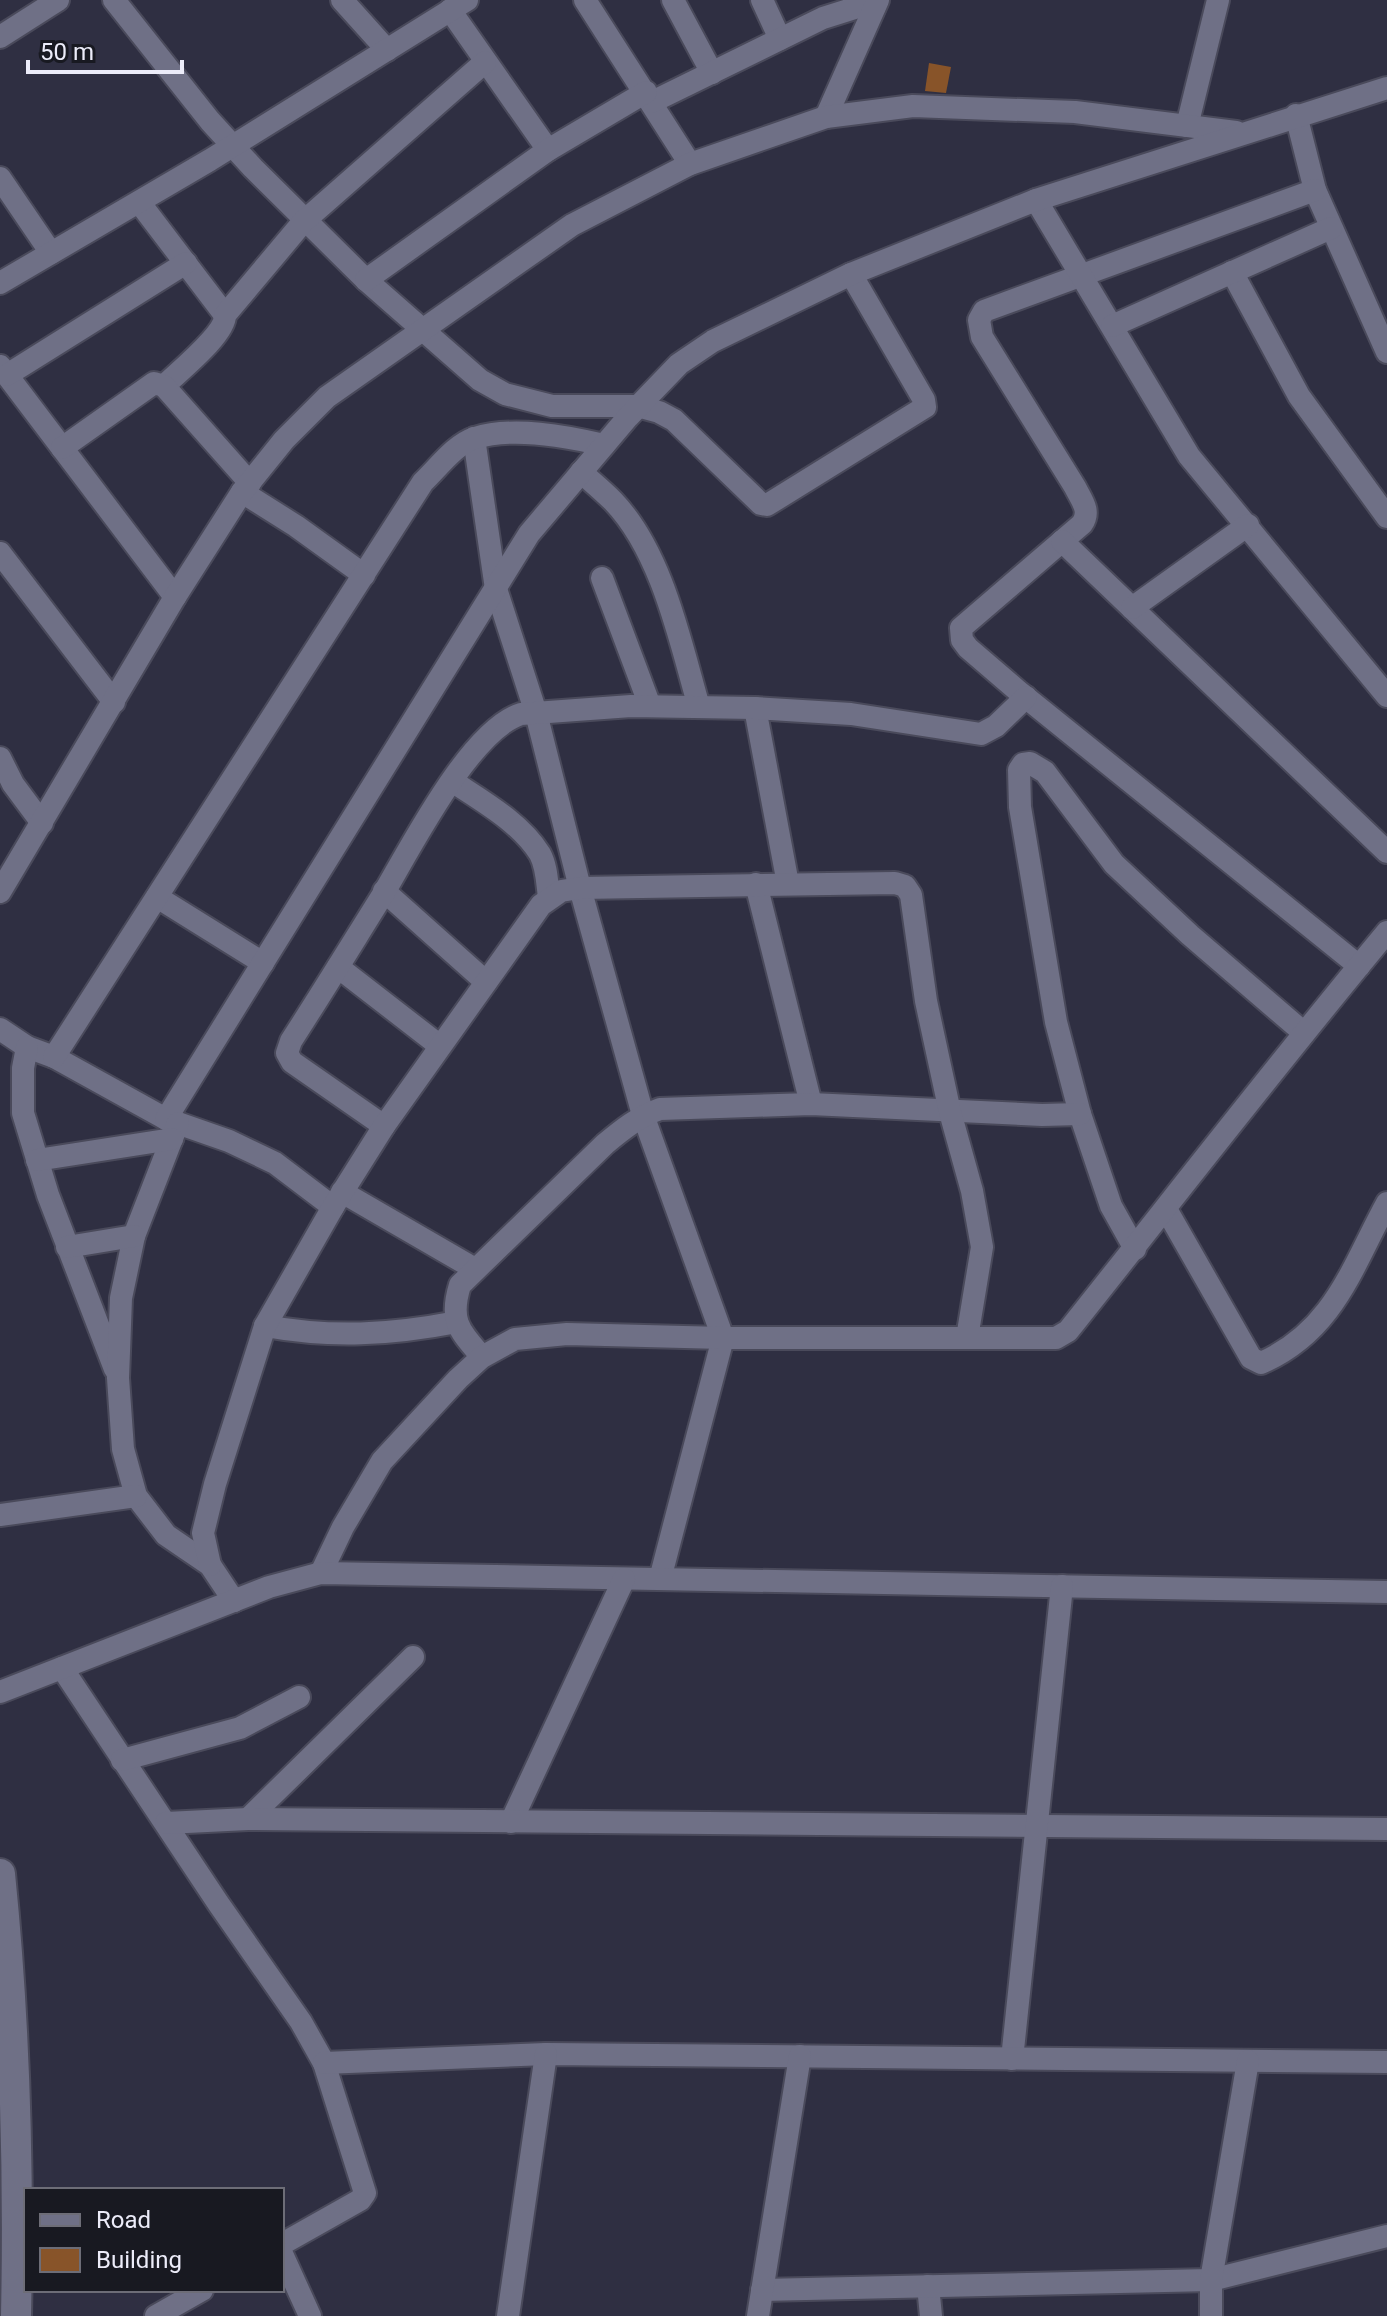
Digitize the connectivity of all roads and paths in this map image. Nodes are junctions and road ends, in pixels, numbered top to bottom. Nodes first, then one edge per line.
1 (58, 0) edge
2 (114, 0) edge
3 (342, 0) edge
4 (585, 0) edge
5 (673, 0) edge
6 (762, 0) edge
7 (1218, 0) edge
8 (456, 4) edge
9 (876, 4) edge
10 (0, 37) edge
11 (780, 39) junction
12 (387, 50) junction
13 (485, 62) junction
14 (712, 73) junction
15 (1387, 88) edge
16 (649, 97) junction
17 (1296, 115) junction
18 (826, 117) junction
19 (1187, 126) junction
20 (1242, 133) junction
21 (548, 150) junction
22 (223, 152) junction
23 (690, 164) junction
24 (0, 178) edge
25 (1315, 190) junction
26 (1036, 200) junction
27 (139, 202) junction
28 (300, 225) junction
29 (1331, 228) junction
30 (51, 253) junction
31 (186, 263) junction
32 (1232, 272) junction
33 (851, 274) junction
34 (1081, 275) junction
35 (366, 280) junction
36 (0, 283) edge
37 (225, 315) junction
38 (1112, 326) junction
39 (415, 334) junction
40 (1383, 345) edge
41 (4, 370) edge
42 (164, 386) junction
43 (632, 412) junction
44 (474, 438) junction
45 (607, 441) junction
46 (62, 448) junction
47 (581, 472) junction
48 (246, 488) junction
49 (1387, 517) edge
50 (1248, 525) junction
51 (1062, 541) junction
52 (0, 553) edge
53 (364, 575) junction
54 (602, 578) dead end
55 (496, 589) junction
56 (175, 597) junction
57 (1132, 608) junction
58 (1387, 696) edge
59 (114, 702) junction
60 (1021, 702) junction
61 (650, 706) junction
62 (699, 707) junction
63 (755, 708) junction
64 (536, 713) junction
65 (0, 758) edge
66 (452, 781) junction
67 (42, 823) junction
68 (1387, 852) edge
69 (756, 884) junction
70 (788, 884) junction
71 (580, 888) junction
72 (384, 891) junction
73 (0, 892) edge
74 (157, 897) junction
75 (549, 897) junction
76 (1387, 932) edge
77 (263, 963) junction
78 (1359, 966) junction
79 (338, 967) junction
80 (486, 982) junction
81 (0, 1029) edge
82 (1304, 1033) junction
83 (440, 1046) junction
84 (27, 1047) junction
85 (54, 1057) junction
86 (811, 1104) junction
87 (950, 1112) junction
88 (1076, 1114) junction
89 (643, 1115) junction
90 (384, 1126) junction
91 (172, 1127) junction
92 (37, 1160) junction
93 (338, 1199) junction
94 (1387, 1203) edge
95 (1166, 1209) junction
96 (134, 1236) junction
97 (67, 1247) junction
98 (1130, 1256) junction
99 (475, 1269) junction
100 (457, 1322) junction
101 (265, 1326) junction
102 (723, 1338) junction
103 (967, 1338) junction
104 (482, 1357) junction
105 (118, 1378) junction
106 (136, 1496) junction
107 (0, 1515) edge
108 (210, 1565) junction
109 (321, 1573) junction
110 (624, 1579) junction
111 (660, 1579) junction
112 (1062, 1586) junction
113 (1387, 1592) edge
114 (234, 1601) junction
115 (413, 1657) dead end
116 (62, 1668) junction
117 (0, 1692) edge
118 (299, 1697) dead end
119 (122, 1760) junction
120 (248, 1819) junction
121 (511, 1822) junction
122 (166, 1823) junction
123 (1037, 1827) junction
124 (1387, 1829) edge
125 (0, 1874) edge
126 (546, 2054) junction
127 (800, 2056) junction
128 (1012, 2059) junction
129 (1248, 2061) junction
130 (1387, 2062) edge
131 (324, 2063) junction
132 (1387, 2236) edge
133 (284, 2243) edge
134 (284, 2258) edge
135 (1211, 2280) junction
136 (928, 2286) junction
137 (762, 2290) junction
138 (198, 2292) edge
139 (16, 2316) edge
140 (156, 2316) edge
141 (310, 2316) edge
142 (508, 2316) edge
143 (758, 2316) edge
144 (931, 2316) edge
145 (1211, 2316) edge

1 - 10 street
2 - 22 street
3 - 12 street
4 - 16 street
5 - 14 street
6 - 11 street
7 - 19 street
8 - 12 street
8 - 13 street
9 - 11 street
9 - 18 street
11 - 14 street
12 - 22 street
13 - 21 street
13 - 28 street
14 - 16 street
15 - 17 street
16 - 21 street
16 - 23 street
17 - 20 street
17 - 25 street
18 - 19 street
18 - 23 street
19 - 20 street
20 - 26 street
21 - 35 street
22 - 27 street
22 - 28 street
23 - 39 street
24 - 30 street
25 - 29 street
25 - 34 street
26 - 33 street
26 - 34 street
27 - 30 street
27 - 31 street
28 - 35 street
28 - 37 street
29 - 32 street
29 - 40 street
30 - 36 street
31 - 37 street
31 - 41 street
32 - 38 street
32 - 49 street
33 - 43 street
33 - 43 street
34 - 38 street
34 - 51 street
35 - 39 street
37 - 42 street
38 - 50 street
39 - 43 street
39 - 48 street
41 - 46 street
42 - 46 street
42 - 48 street
43 - 45 street
44 - 45 street
44 - 53 street
44 - 55 street
45 - 47 street
46 - 56 street
47 - 55 street
47 - 62 street
48 - 53 street
48 - 56 street
50 - 57 street
50 - 58 street
51 - 57 street
51 - 60 street
52 - 59 street
53 - 74 street
54 - 61 street
55 - 64 street
55 - 77 street
56 - 59 street
57 - 68 street
59 - 67 street
60 - 63 street
60 - 78 street
61 - 62 street
61 - 64 street
62 - 63 street
63 - 70 street
64 - 66 street
64 - 71 street
65 - 67 street
66 - 72 street
66 - 75 street
67 - 73 street
69 - 70 street
69 - 71 street
69 - 86 street
70 - 87 street
71 - 75 street
71 - 89 street
72 - 79 street
72 - 80 street
74 - 77 street
74 - 85 street
75 - 80 street
76 - 78 street
77 - 91 street
78 - 82 street
79 - 83 street
79 - 90 street
80 - 83 street
81 - 84 street
82 - 88 street
82 - 95 street
83 - 90 street
84 - 85 street
84 - 92 street
85 - 91 street
86 - 87 street
86 - 89 street
87 - 88 street
87 - 103 street
88 - 98 street
89 - 99 street
89 - 102 street
90 - 93 street
91 - 92 street
91 - 93 street
91 - 96 street
92 - 97 street
93 - 99 street
93 - 101 street
94 - 95 street
95 - 98 street
96 - 97 street
96 - 105 street
97 - 105 street
98 - 103 street
99 - 100 street
100 - 101 street
100 - 104 street
101 - 108 street
102 - 103 street
102 - 104 street
102 - 111 street
104 - 109 street
105 - 106 street
106 - 107 street
106 - 108 street
108 - 114 street
109 - 110 street
109 - 114 street
110 - 111 street
110 - 121 street
111 - 112 street
112 - 113 street
112 - 123 street
114 - 116 street
115 - 120 street
116 - 117 street
116 - 119 street
118 - 119 street
119 - 122 street
120 - 121 street
120 - 122 street
121 - 123 street
122 - 131 street
123 - 124 street
123 - 128 street
125 - 139 main road
126 - 127 street
126 - 131 street
126 - 142 street
127 - 128 street
127 - 137 street
128 - 129 street
129 - 130 street
129 - 135 street
131 - 133 street
132 - 135 street
134 - 141 street
135 - 136 street
135 - 145 street
136 - 137 street
136 - 144 street
137 - 143 street
138 - 140 street

